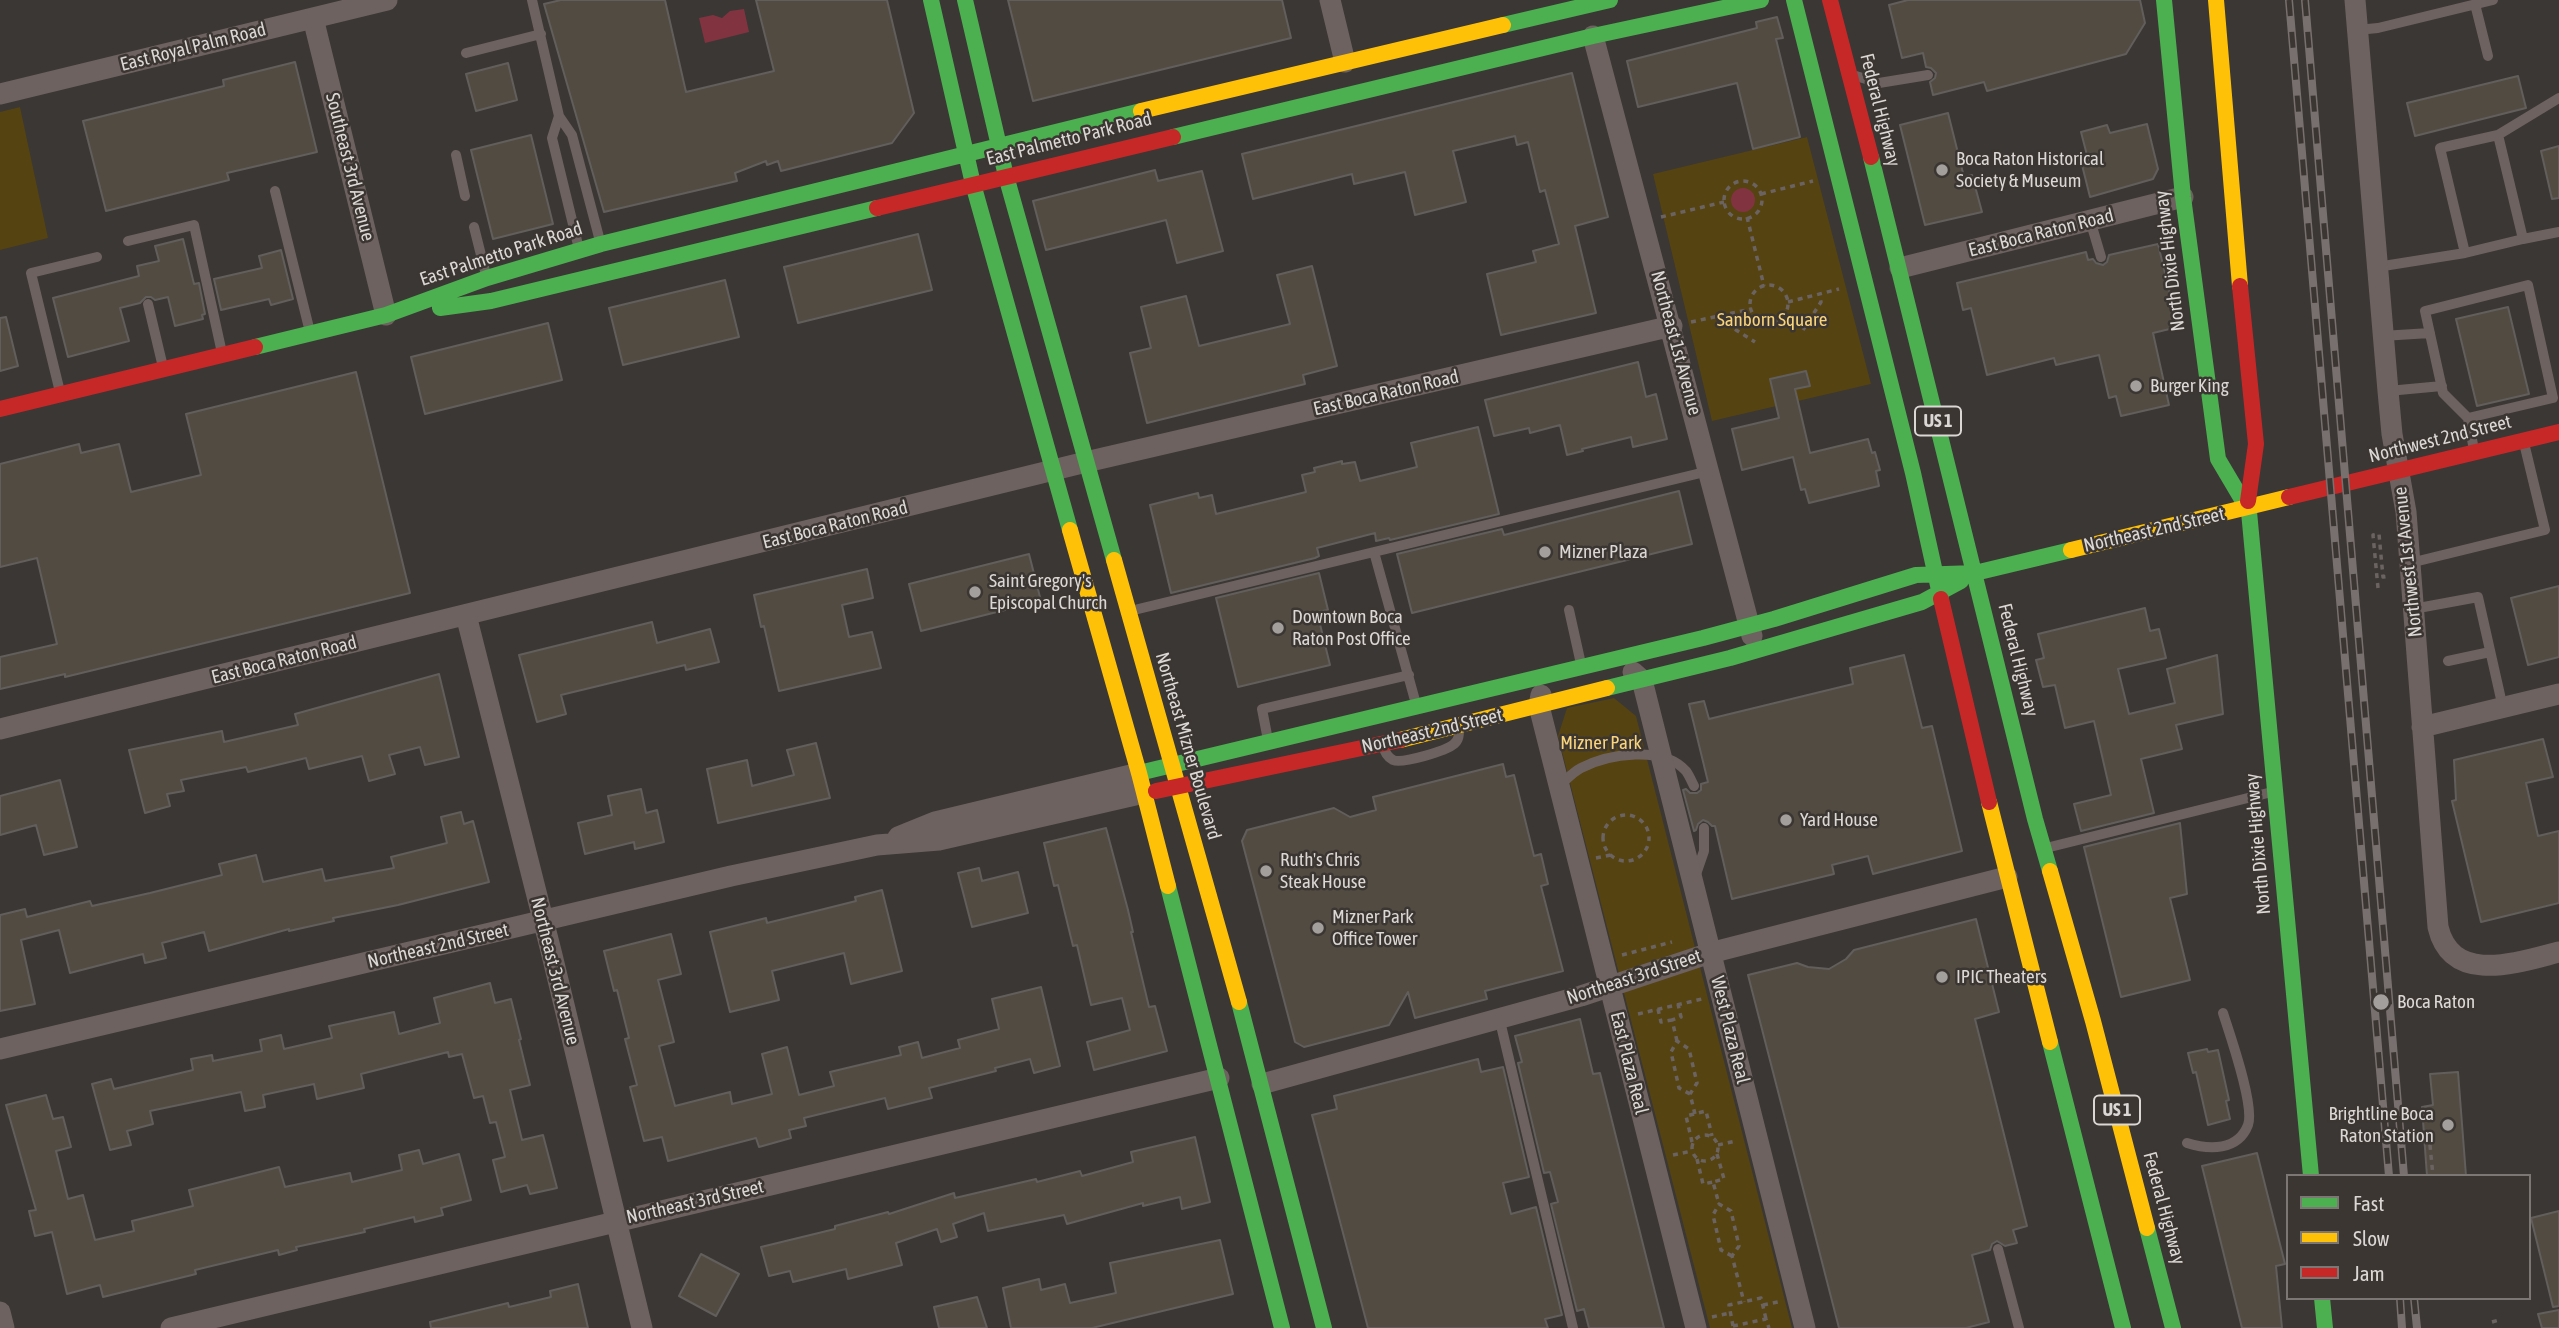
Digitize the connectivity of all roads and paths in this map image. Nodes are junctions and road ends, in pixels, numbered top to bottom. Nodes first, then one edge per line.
1 (387, 0) edge
2 (532, 0) edge
3 (931, 0) edge
4 (965, 0) edge
5 (1330, 0) edge
6 (1609, 0) edge
7 (1761, 0) edge
8 (1794, 0) edge
9 (1830, 0) edge
10 (2164, 0) edge
11 (2216, 0) edge
12 (2354, 0) edge
13 (2493, 0) edge
14 (1578, 3) edge
15 (2475, 4) junction
16 (313, 18) junction
17 (2357, 30) junction
18 (541, 34) junction
19 (1593, 36) junction
20 (466, 53) dead end
21 (2488, 56) dead end
22 (1345, 62) junction
23 (1849, 74) junction
24 (1928, 75) dead end
25 (0, 94) edge
26 (2559, 98) edge
27 (559, 117) junction
28 (2498, 135) junction
29 (998, 145) junction
30 (965, 154) junction
31 (456, 155) dead end
32 (1006, 176) junction
33 (1822, 179) dead end
34 (972, 184) junction
35 (275, 191) dead end
36 (1761, 194) junction
37 (466, 196) dead end
38 (2183, 197) junction
39 (1724, 202) junction
40 (1747, 218) junction
41 (2090, 220) junction
42 (1643, 222) junction
43 (474, 227) dead end
44 (2559, 232) edge
45 (2523, 239) junction
46 (128, 241) dead end
47 (601, 244) junction
48 (579, 249) junction
49 (2465, 253) junction
50 (97, 257) dead end
51 (2101, 257) dead end
52 (2377, 267) junction
53 (1900, 268) junction
54 (486, 278) junction
55 (1764, 286) junction
56 (1848, 287) dead end
57 (1819, 294) junction
58 (1788, 302) junction
59 (148, 304) dead end
60 (1751, 309) junction
61 (386, 315) junction
62 (1723, 315) junction
63 (1672, 326) junction
64 (1803, 330) dead end
65 (2430, 333) junction
66 (311, 335) junction
67 (2382, 336) junction
68 (1755, 342) dead end
69 (223, 355) junction
70 (164, 370) junction
71 (2442, 386) junction
72 (2388, 391) junction
73 (60, 395) junction
74 (0, 409) edge
75 (2468, 418) junction
76 (2559, 432) edge
77 (2524, 441) junction
78 (2474, 453) junction
79 (1086, 463) junction
80 (1054, 471) junction
81 (1709, 471) junction
82 (2399, 471) junction
83 (2332, 487) joint
84 (2247, 508) junction
85 (1374, 552) junction
86 (2402, 569) junction
87 (1975, 573) junction
88 (1936, 574) junction
89 (2378, 588) dead end
90 (1940, 592) junction
91 (2413, 609) junction
92 (1569, 610) dead end
93 (1128, 611) junction
94 (466, 615) junction
95 (1749, 626) junction
96 (1756, 651) junction
97 (2490, 653) junction
98 (1619, 659) junction
99 (2448, 661) dead end
100 (1581, 668) junction
101 (1409, 675) junction
102 (1547, 676) junction
103 (1642, 680) junction
104 (1587, 694) junction
105 (2559, 694) edge
106 (1453, 698) junction
107 (1539, 706) junction
108 (1417, 707) junction
109 (2503, 708) junction
110 (1375, 717) junction
111 (1458, 725) junction
112 (2422, 727) junction
113 (0, 729) edge
114 (1423, 734) junction
115 (1269, 742) junction
116 (1382, 744) junction
117 (1661, 756) junction
118 (1171, 765) junction
119 (1141, 783) junction
120 (1559, 786) junction
121 (1694, 786) dead end
122 (1177, 787) junction
123 (2274, 792) junction
124 (1620, 816) joint
125 (1704, 828) dead end
126 (2044, 849) junction
127 (2007, 877) junction
128 (1693, 883) junction
129 (543, 922) junction
130 (1708, 943) junction
131 (2559, 952) edge
132 (1603, 959) junction
133 (1609, 986) junction
134 (1721, 994) junction
135 (1678, 1004) junction
136 (1657, 1009) junction
137 (2224, 1013) dead end
138 (1499, 1017) junction
139 (1618, 1019) junction
140 (1672, 1020) junction
141 (1678, 1041) junction
142 (0, 1049) edge
143 (1219, 1078) junction
144 (1262, 1084) junction
145 (1690, 1094) junction
146 (1695, 1114) junction
147 (2430, 1135) dead end
148 (1712, 1136) junction
149 (1692, 1142) junction
150 (2187, 1143) dead end
151 (1717, 1154) junction
152 (1697, 1158) junction
153 (2311, 1174) edge
154 (2432, 1174) edge
155 (1713, 1182) junction
156 (1719, 1204) junction
157 (616, 1221) junction
158 (1998, 1248) dead end
159 (1732, 1256) junction
160 (2322, 1300) edge
161 (1744, 1302) junction
162 (0, 1312) edge
163 (1766, 1319) junction
164 (2499, 1320) dead end
165 (2493, 1322) dead end
166 (1733, 1327) edge
167 (4, 1328) edge
168 (171, 1328) edge
169 (642, 1328) edge
170 (1282, 1328) edge
171 (1324, 1328) edge
172 (1573, 1328) edge
173 (1696, 1328) edge
174 (1769, 1328) edge
175 (1805, 1328) edge
176 (2019, 1328) edge
177 (2123, 1328) edge
178 (2173, 1328) edge
179 (2325, 1328) edge

1 - 16 street, East Royal Palm Road
2 - 18 lane
3 - 30 main road
4 - 29 main road, Northeast Mizner Boulevard
5 - 22 street
6 - 14 main road, East Palmetto Park Road
7 - 19 main road, East Palmetto Park Road
8 - 88 main road, US 1
9 - 23 main road, Federal Highway / US 1
10 - 38 main road, North Dixie Highway
11 - 84 main road, North Dixie Highway
12 - 17 street, Northwest 1st Avenue
13 - 15 lane
14 - 22 main road, East Palmetto Park Road
15 - 17 lane
15 - 21 lane
16 - 25 street, East Royal Palm Road
16 - 61 street, Southeast 3rd Avenue
17 - 52 street, Northwest 1st Avenue
18 - 20 lane
18 - 27 lane
19 - 32 main road, East Palmetto Park Road
19 - 42 street, Northeast 1st Avenue
22 - 29 main road, East Palmetto Park Road
23 - 24 lane
23 - 53 main road, Federal Highway / US 1
26 - 28 lane
27 - 47 lane
27 - 48 lane
28 - 45 lane
28 - 49 lane
29 - 30 main road, East Palmetto Park Road
29 - 32 main road, Northeast Mizner Boulevard
30 - 34 main road
30 - 47 main road, East Palmetto Park Road
31 - 37 lane
32 - 34 main road, East Palmetto Park Road
32 - 79 main road, Northeast Mizner Boulevard
33 - 36 path
34 - 61 main road, East Palmetto Park Road
34 - 80 main road
35 - 66 lane
36 - 39 path
36 - 40 path
38 - 41 street, East Boca Raton Road
38 - 84 main road, North Dixie Highway
39 - 40 path
39 - 42 path
40 - 55 path
41 - 51 lane
41 - 53 street, East Boca Raton Road
42 - 63 street, Northeast 1st Avenue
43 - 54 lane
44 - 45 lane
45 - 49 lane
46 - 69 lane
47 - 48 main road, East Palmetto Park Road
48 - 54 main road, East Palmetto Park Road
49 - 52 lane
50 - 73 lane
52 - 67 street, Northwest 1st Avenue
53 - 87 main road, Federal Highway / US 1
54 - 61 main road, East Palmetto Park Road
55 - 58 path
55 - 60 path
56 - 57 path
57 - 58 path
57 - 64 path
58 - 60 path
59 - 70 lane
60 - 62 path
61 - 66 main road, East Palmetto Park Road
62 - 63 path
62 - 68 path
63 - 79 street, East Boca Raton Road
63 - 81 street, Northeast 1st Avenue
65 - 67 lane
65 - 71 lane
65 - 75 lane
66 - 69 main road, East Palmetto Park Road
67 - 72 street, Northwest 1st Avenue
69 - 70 main road, East Palmetto Park Road
70 - 73 main road, East Palmetto Park Road
71 - 72 lane
71 - 75 lane
72 - 82 street, Northwest 1st Avenue
73 - 74 main road, East Palmetto Park Road
75 - 78 lane
76 - 77 main road, Northwest 2nd Street
77 - 78 main road, Northwest 2nd Street
77 - 86 lane
78 - 82 main road, Northwest 2nd Street
79 - 80 street, East Boca Raton Road
79 - 93 main road, Northeast Mizner Boulevard
80 - 94 street, East Boca Raton Road
80 - 119 main road
81 - 85 lane
81 - 95 street, Northeast 1st Avenue
82 - 83 main road, Northwest 2nd Street
82 - 86 street, Northwest 1st Avenue
83 - 84 main road, Northeast 2nd Street
84 - 87 main road, Northeast 2nd Street
84 - 123 main road, North Dixie Highway
85 - 93 lane
85 - 101 lane
86 - 89 path
86 - 91 street, Northwest 1st Avenue
87 - 88 main road, Northeast 2nd Street
87 - 90 main road, Northeast 2nd Street
87 - 126 main road, Federal Highway / US 1
88 - 90 main road, US 1
88 - 95 main road, Northeast 2nd Street
90 - 96 main road, Northeast 2nd Street
90 - 127 main road, US 1
91 - 97 lane
91 - 112 street, Northwest 1st Avenue
92 - 100 lane
93 - 118 main road, Northeast Mizner Boulevard
94 - 113 street, East Boca Raton Road
94 - 129 street, Northeast 3rd Avenue
95 - 96 street, Northeast 1st Avenue
95 - 98 main road, Northeast 2nd Street
96 - 103 main road, Northeast 2nd Street
97 - 99 lane
97 - 109 lane
98 - 100 main road, Northeast 2nd Street
98 - 103 street
100 - 102 main road, Northeast 2nd Street
100 - 104 lane
101 - 108 lane
101 - 115 lane
102 - 106 main road, Northeast 2nd Street
102 - 107 street, East Plaza Real
103 - 104 main road, Northeast 2nd Street
103 - 117 street, West Plaza Real
104 - 107 main road, Northeast 2nd Street
105 - 109 street
106 - 108 main road, Northeast 2nd Street
106 - 111 lane
107 - 111 main road, Northeast 2nd Street
107 - 120 street, East Plaza Real
108 - 110 main road, Northeast 2nd Street
108 - 114 lane
109 - 112 street
110 - 115 main road, Northeast 2nd Street
110 - 116 lane
111 - 114 main road, Northeast 2nd Street
111 - 116 lane
112 - 131 street, Northwest 1st Avenue
114 - 116 main road, Northeast 2nd Street
115 - 118 main road, Northeast 2nd Street
116 - 122 main road, Northeast 2nd Street
117 - 120 lane
117 - 121 lane
117 - 128 street, West Plaza Real
118 - 119 main road, Northeast 2nd Street
118 - 122 main road, Northeast Mizner Boulevard
119 - 122 main road, Northeast 2nd Street
119 - 129 street, Northeast 2nd Street
119 - 143 main road
120 - 132 street, East Plaza Real
122 - 144 main road, Northeast Mizner Boulevard
123 - 126 lane
123 - 153 main road, North Dixie Highway
124 - 124 path
125 - 128 lane
126 - 178 main road, Federal Highway / US 1
127 - 130 street, Northeast 3rd Street
127 - 177 main road, US 1
128 - 130 street, West Plaza Real
129 - 142 street, Northeast 2nd Street
129 - 157 street, Northeast 3rd Avenue
130 - 132 path
130 - 133 street, Northeast 3rd Street
130 - 134 street, West Plaza Real
132 - 133 street, East Plaza Real
133 - 138 street, Northeast 3rd Street
133 - 139 street, East Plaza Real
134 - 135 path
134 - 175 street, West Plaza Real
135 - 136 path
135 - 140 path
136 - 139 path
136 - 140 path
137 - 150 lane
138 - 144 street, Northeast 3rd Street
138 - 172 lane
139 - 173 street, East Plaza Real
140 - 141 path
141 - 145 path
141 - 145 path
143 - 157 street, Northeast 3rd Street
143 - 170 main road
144 - 171 main road, Northeast Mizner Boulevard
145 - 146 path
146 - 148 path
146 - 149 path
147 - 154 path
148 - 149 path
148 - 151 path
149 - 152 path
151 - 152 path
151 - 155 path
152 - 155 path
155 - 156 path
156 - 159 path
156 - 159 path
157 - 168 street, Northeast 3rd Street
157 - 169 street, Northeast 3rd Avenue
158 - 176 lane
159 - 161 path
160 - 179 main road
161 - 163 path
161 - 166 path
162 - 167 street
163 - 166 path
163 - 174 path
164 - 165 path

